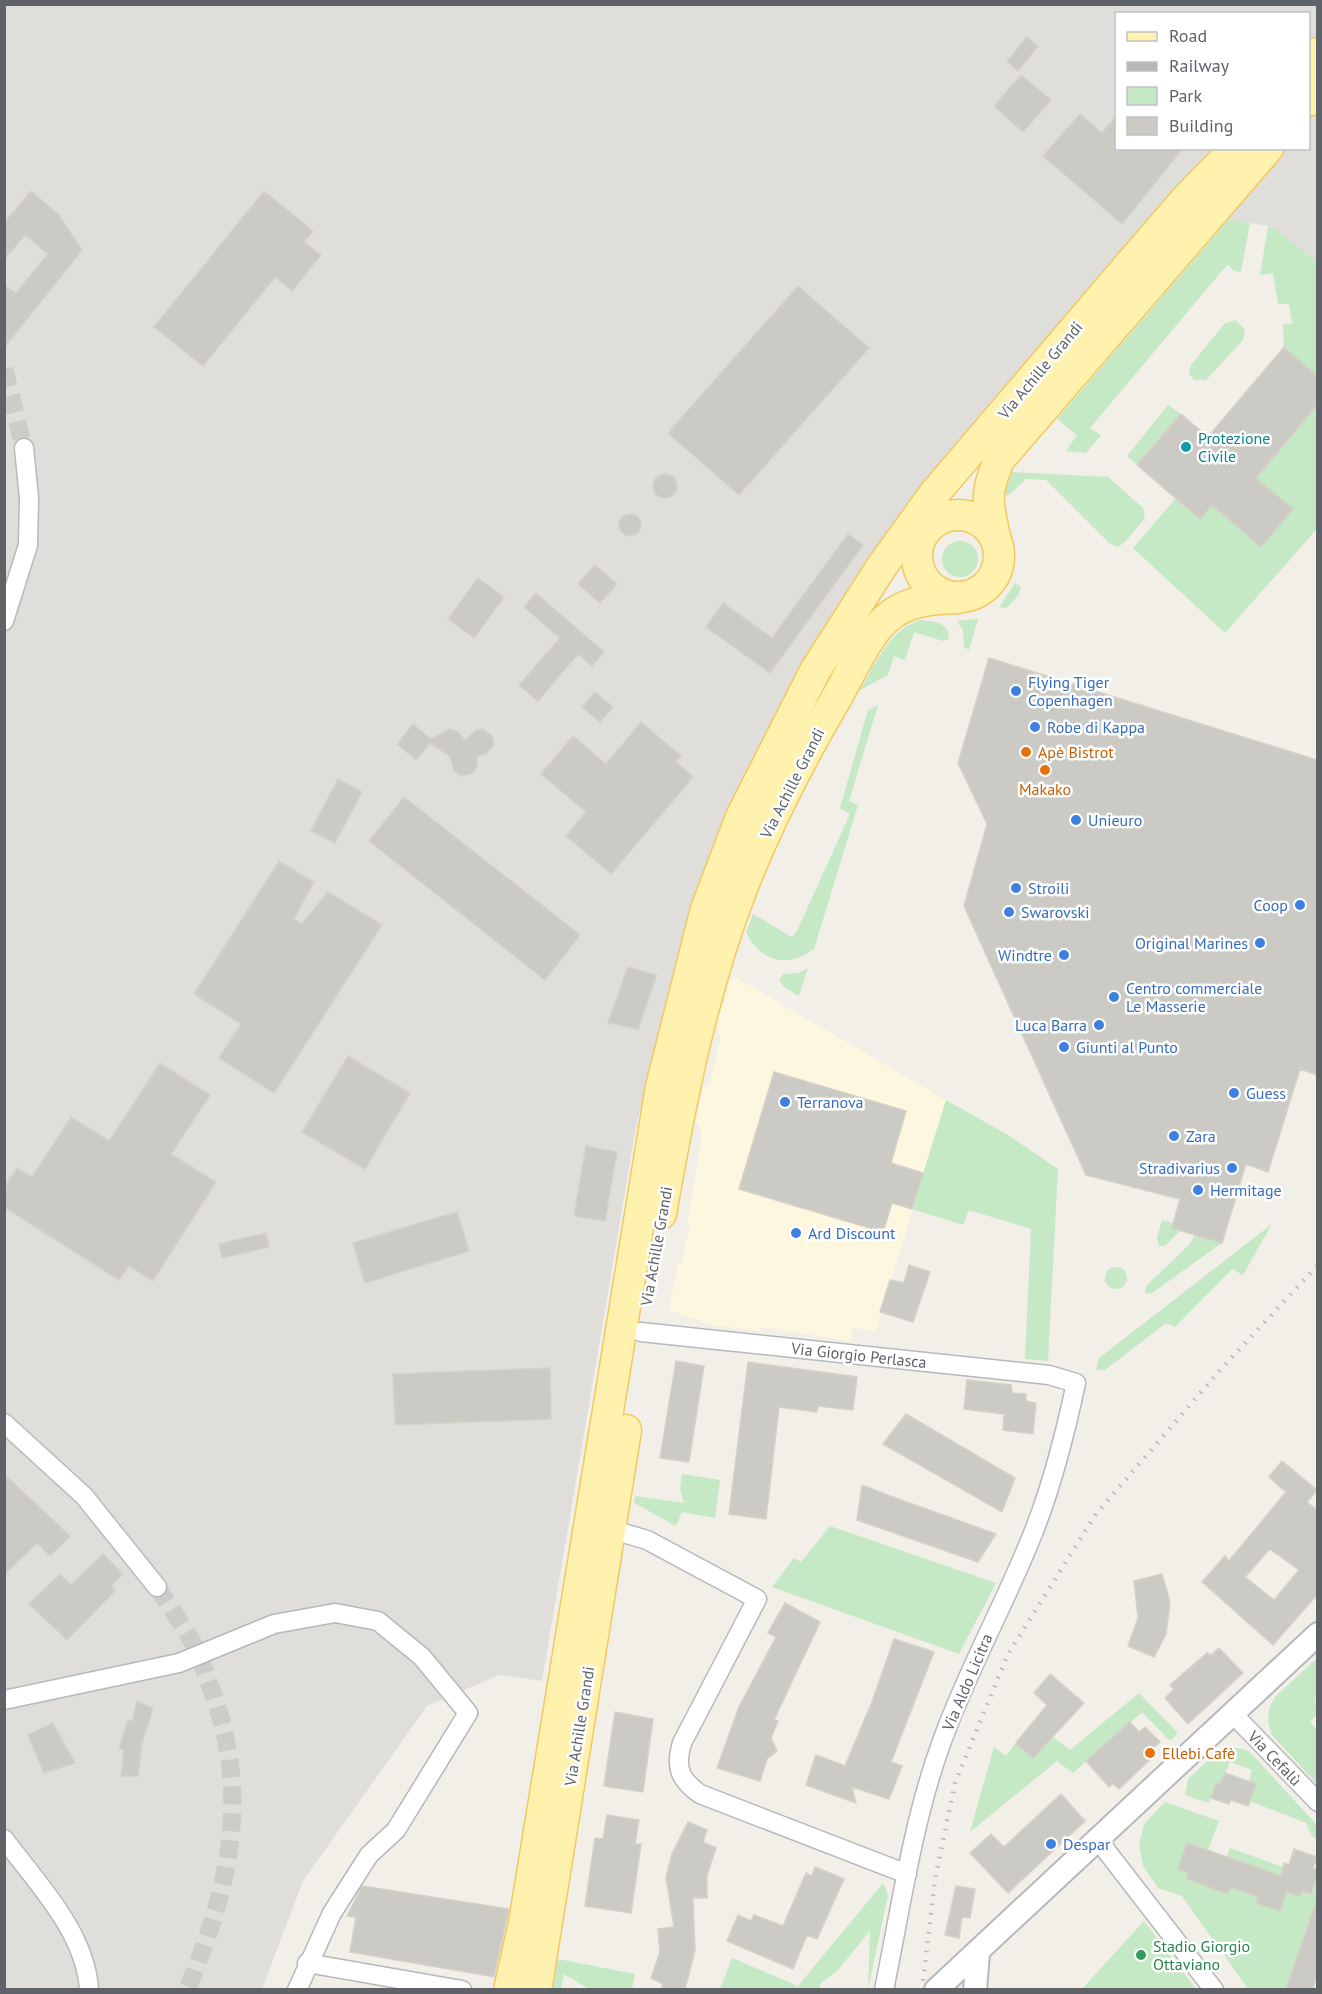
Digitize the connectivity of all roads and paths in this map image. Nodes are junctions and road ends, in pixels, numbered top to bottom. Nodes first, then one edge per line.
1 (1267, 150) edge
2 (1231, 154) edge
3 (24, 448) tunnel mouth
4 (931, 525) junction
5 (995, 536) junction
6 (958, 598) junction
7 (4, 621) edge
8 (697, 947) junction
9 (641, 1332) junction
10 (1076, 1383) joint
11 (4, 1422) edge
12 (610, 1529) junction
13 (157, 1587) tunnel mouth
14 (1317, 1634) edge
15 (4, 1700) edge
16 (1232, 1713) junction
17 (1317, 1802) edge
18 (4, 1839) edge
19 (1098, 1840) junction
20 (908, 1874) junction
21 (978, 1953) junction
22 (308, 1963) junction
23 (89, 1989) edge
24 (297, 1989) edge
25 (462, 1989) edge
26 (509, 1989) edge
27 (536, 1989) edge
28 (884, 1989) edge
29 (936, 1989) edge
30 (975, 1989) edge
31 (1214, 1989) edge

1 - 5 main road, Via Achille Grandi
2 - 4 main road, Via Achille Grandi
2 - 8 main road, Via Achille Grandi
3 - 7 street
4 - 5 main road
4 - 6 main road
4 - 8 main road, Via Achille Grandi
5 - 6 main road
6 - 9 main road, Via Achille Grandi
8 - 26 main road, Via Achille Grandi
9 - 10 street, Via Giorgio Perlasca
9 - 12 main road, Via Achille Grandi
10 - 20 street, Via Aldo Licitra
11 - 13 street
12 - 20 street
12 - 27 main road, Via Achille Grandi
14 - 16 street
15 - 22 street
16 - 17 street, Via Cefalù
16 - 19 street
18 - 23 street
19 - 21 street
19 - 31 street
20 - 28 street, Via Aldo Licitra
21 - 29 street
21 - 30 street
22 - 24 street
22 - 25 street

